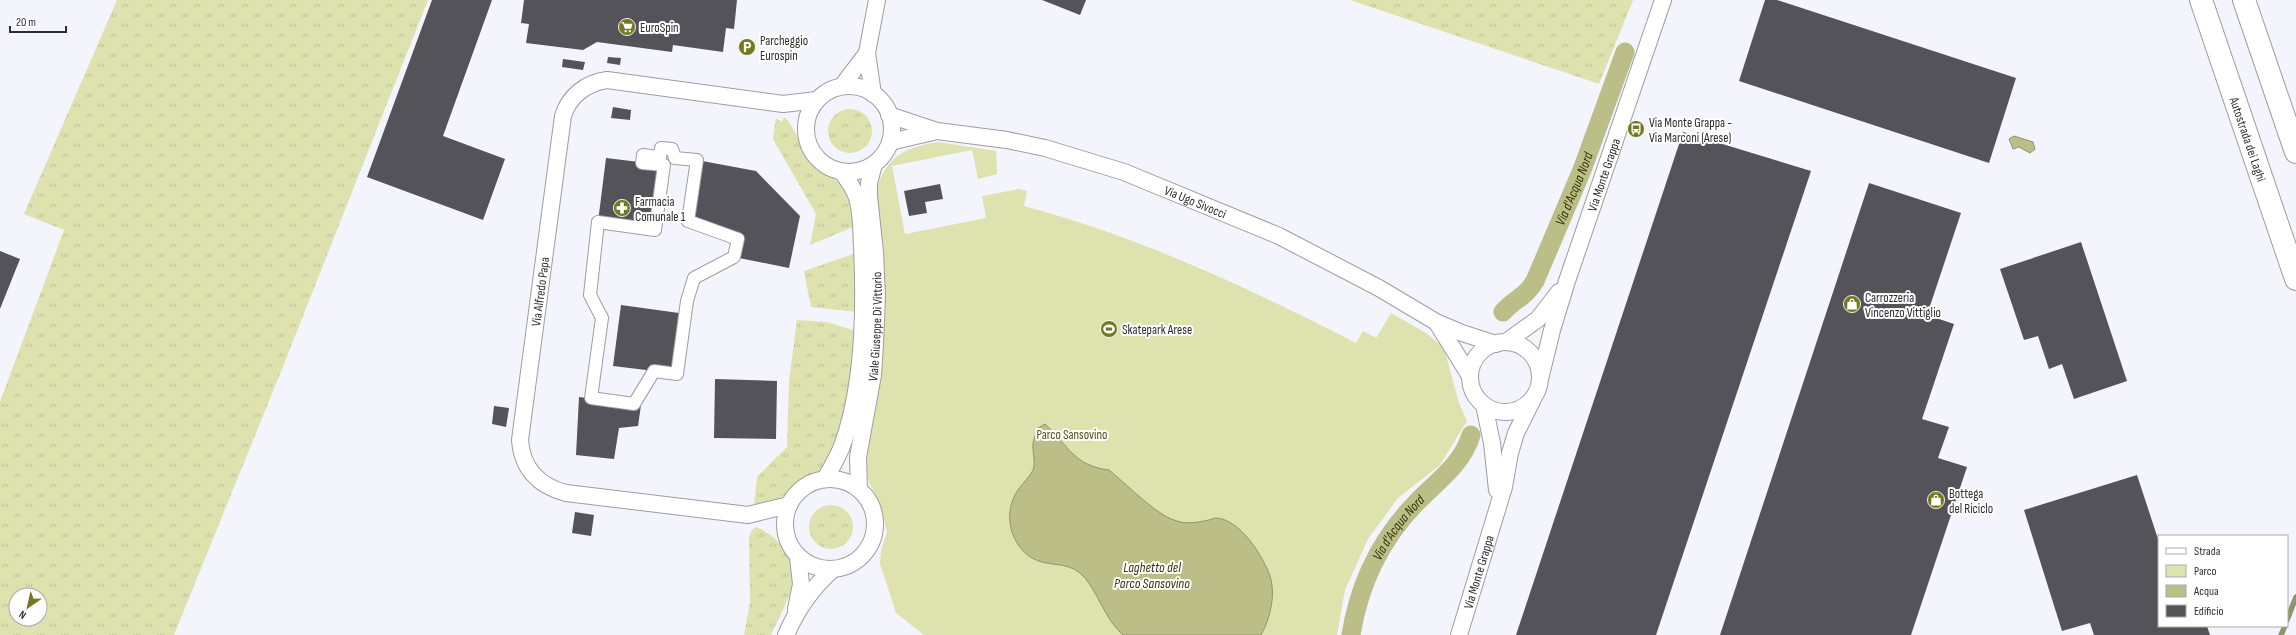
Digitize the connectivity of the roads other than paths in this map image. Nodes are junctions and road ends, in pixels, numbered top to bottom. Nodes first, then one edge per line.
1 (877, 0) edge
2 (1663, 0) edge
3 (2201, 0) edge
4 (2244, 0) edge
5 (867, 53) junction
6 (842, 86) junction
7 (873, 94) junction
8 (817, 100) junction
9 (783, 104) junction
10 (889, 115) junction
11 (805, 124) junction
12 (937, 131) junction
13 (890, 142) junction
14 (2296, 152) edge
15 (874, 164) junction
16 (842, 172) junction
17 (694, 278) joint
18 (2296, 279) edge
19 (1567, 281) junction
20 (1436, 322) junction
21 (1501, 343) junction
22 (1470, 376) junction
23 (1540, 379) junction
24 (1533, 399) junction
25 (1484, 405) junction
26 (825, 479) junction
27 (859, 489) junction
28 (788, 506) junction
29 (1496, 509) junction
30 (752, 515) junction
31 (785, 531) junction
32 (798, 557) junction
33 (832, 570) junction
34 (796, 612) junction
35 (786, 635) edge
36 (1459, 635) edge

1 - 5 street
2 - 19 street, Via Monte Grappa
3 - 18 highway, Autostrada dei Laghi
4 - 14 highway
5 - 6 street
5 - 7 street
6 - 7 street
6 - 8 street
7 - 10 street
8 - 9 street, Via Alfredo Papa
8 - 11 street
9 - 11 street
9 - 30 street, Via Alfredo Papa
10 - 12 street, Via Ugo Sivocci
10 - 13 street
11 - 16 street
12 - 13 street, Via Ugo Sivocci
12 - 20 street, Via Ugo Sivocci
13 - 15 street
15 - 16 street
15 - 27 street, Viale Giuseppe Di Vittorio
16 - 26 street, Viale Giuseppe Di Vittorio
17 - 17 street
19 - 21 street, Via Monte Grappa
19 - 23 street, Via Monte Grappa
20 - 21 street, Via Ugo Sivocci
20 - 22 street, Via Ugo Sivocci
21 - 22 street
21 - 23 street
22 - 25 street
23 - 24 street
24 - 25 street
24 - 29 street, Via Monte Grappa
25 - 29 street, Via Monte Grappa
26 - 27 street
26 - 28 street
27 - 33 street
28 - 30 street, Via Alfredo Papa
28 - 31 street
29 - 36 street, Via Monte Grappa
30 - 31 street, Via Alfredo Papa
31 - 32 street
32 - 33 street
32 - 34 street
33 - 34 street
34 - 35 street

